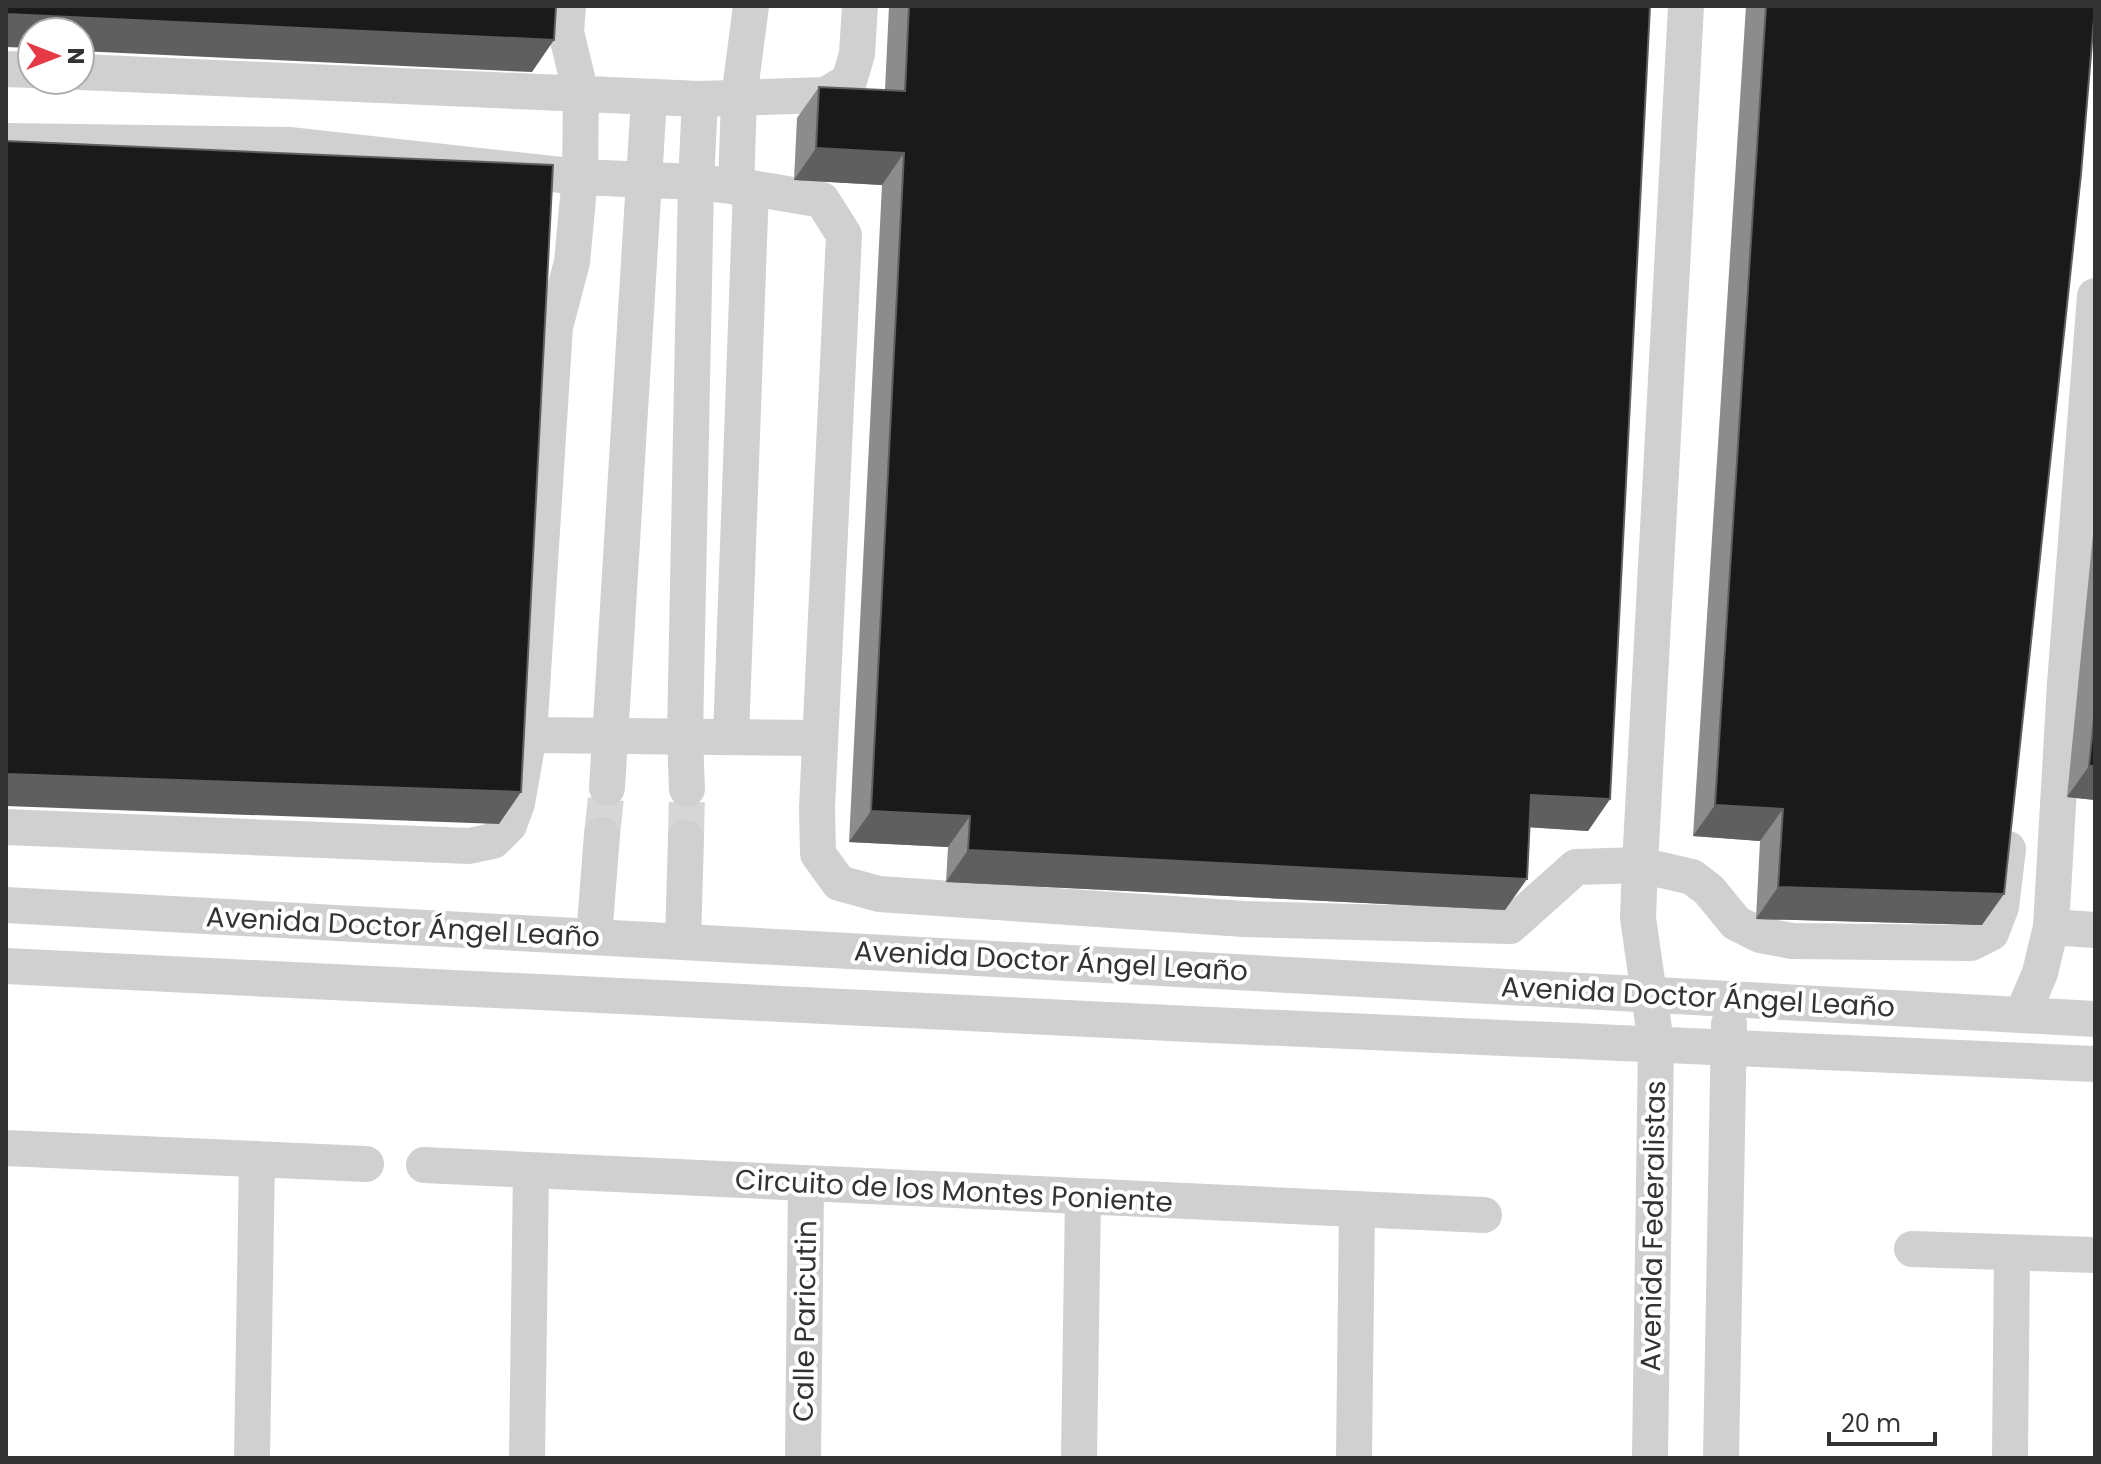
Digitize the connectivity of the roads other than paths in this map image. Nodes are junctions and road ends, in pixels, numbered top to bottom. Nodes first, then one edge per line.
1 (568, 6) edge
2 (751, 6) edge
3 (860, 6) edge
4 (1686, 6) edge
5 (96, 73) edge
6 (581, 94) junction
7 (649, 98) junction
8 (739, 98) junction
9 (700, 99) junction
10 (6, 141) edge
11 (580, 177) junction
12 (645, 178) junction
13 (696, 182) junction
14 (744, 187) junction
15 (2080, 291) edge
16 (2058, 347) edge
17 (529, 735) junction
18 (611, 736) junction
19 (685, 736) junction
20 (731, 737) junction
21 (819, 738) junction
22 (607, 788) tunnel mouth
23 (687, 789) tunnel mouth
24 (2012, 815) edge
25 (6, 827) edge
26 (602, 835) tunnel mouth
27 (686, 838) tunnel mouth
28 (1640, 865) junction
29 (6, 905) edge
30 (2051, 927) junction
31 (2095, 930) edge
32 (594, 937) junction
33 (683, 941) junction
34 (6, 966) edge
35 (1214, 970) junction
36 (1648, 994) junction
37 (1730, 998) junction
38 (2022, 1015) junction
39 (2095, 1019) edge
40 (1211, 1025) junction
41 (1656, 1043) junction
42 (1729, 1047) junction
43 (2095, 1064) edge
44 (6, 1148) edge
45 (257, 1159) junction
46 (366, 1164) dead end
47 (424, 1165) dead end
48 (531, 1171) junction
49 (806, 1184) junction
50 (1083, 1197) junction
51 (1357, 1210) junction
52 (1484, 1215) dead end
53 (1912, 1249) dead end
54 (2012, 1253) junction
55 (2095, 1255) edge
56 (252, 1458) edge
57 (527, 1458) edge
58 (803, 1458) edge
59 (1079, 1458) edge
60 (1354, 1458) edge
61 (1650, 1458) edge
62 (1721, 1458) edge
63 (2010, 1458) edge

1 - 6 street
2 - 8 street
3 - 8 street
4 - 28 street, Avenida Federalistas
5 - 6 street
6 - 7 street
6 - 11 street
7 - 9 street
7 - 12 street
8 - 9 street
8 - 14 street
9 - 13 street
10 - 11 street
11 - 12 street
11 - 17 street
12 - 13 street
12 - 18 street
13 - 14 street
13 - 19 street
14 - 20 street
14 - 21 street
15 - 16 street
15 - 30 street
17 - 18 street
17 - 25 street
18 - 19 street
18 - 22 street
19 - 20 street
19 - 23 street
20 - 21 street
21 - 28 street
24 - 28 street
26 - 32 street
27 - 33 street
28 - 36 street, Avenida Federalistas
29 - 32 street, Avenida Doctor Ángel Leaño
30 - 31 street
30 - 38 street
32 - 33 street, Avenida Doctor Ángel Leaño
33 - 35 street, Avenida Doctor Ángel Leaño
34 - 40 street, Avenida Doctor Ángel Leaño
35 - 36 street, Avenida Doctor Ángel Leaño
35 - 40 street
36 - 37 street, Avenida Doctor Ángel Leaño
36 - 41 street, Avenida Federalistas
37 - 38 street, Avenida Doctor Ángel Leaño
37 - 42 street
38 - 39 street, Avenida Doctor Ángel Leaño
40 - 41 street, Avenida Doctor Ángel Leaño
41 - 42 street, Avenida Doctor Ángel Leaño
41 - 61 street, Avenida Federalistas
42 - 43 street, Avenida Doctor Ángel Leaño
42 - 62 street
44 - 45 street
45 - 46 street
45 - 56 street
47 - 48 street, Circuito de los Montes Poniente
48 - 49 street, Circuito de los Montes Poniente
48 - 57 street
49 - 50 street, Circuito de los Montes Poniente
49 - 58 street, Calle Paricutin
50 - 51 street, Circuito de los Montes Poniente
50 - 59 street
51 - 52 street, Circuito de los Montes Poniente
51 - 60 street
53 - 54 street
54 - 55 street
54 - 63 street

